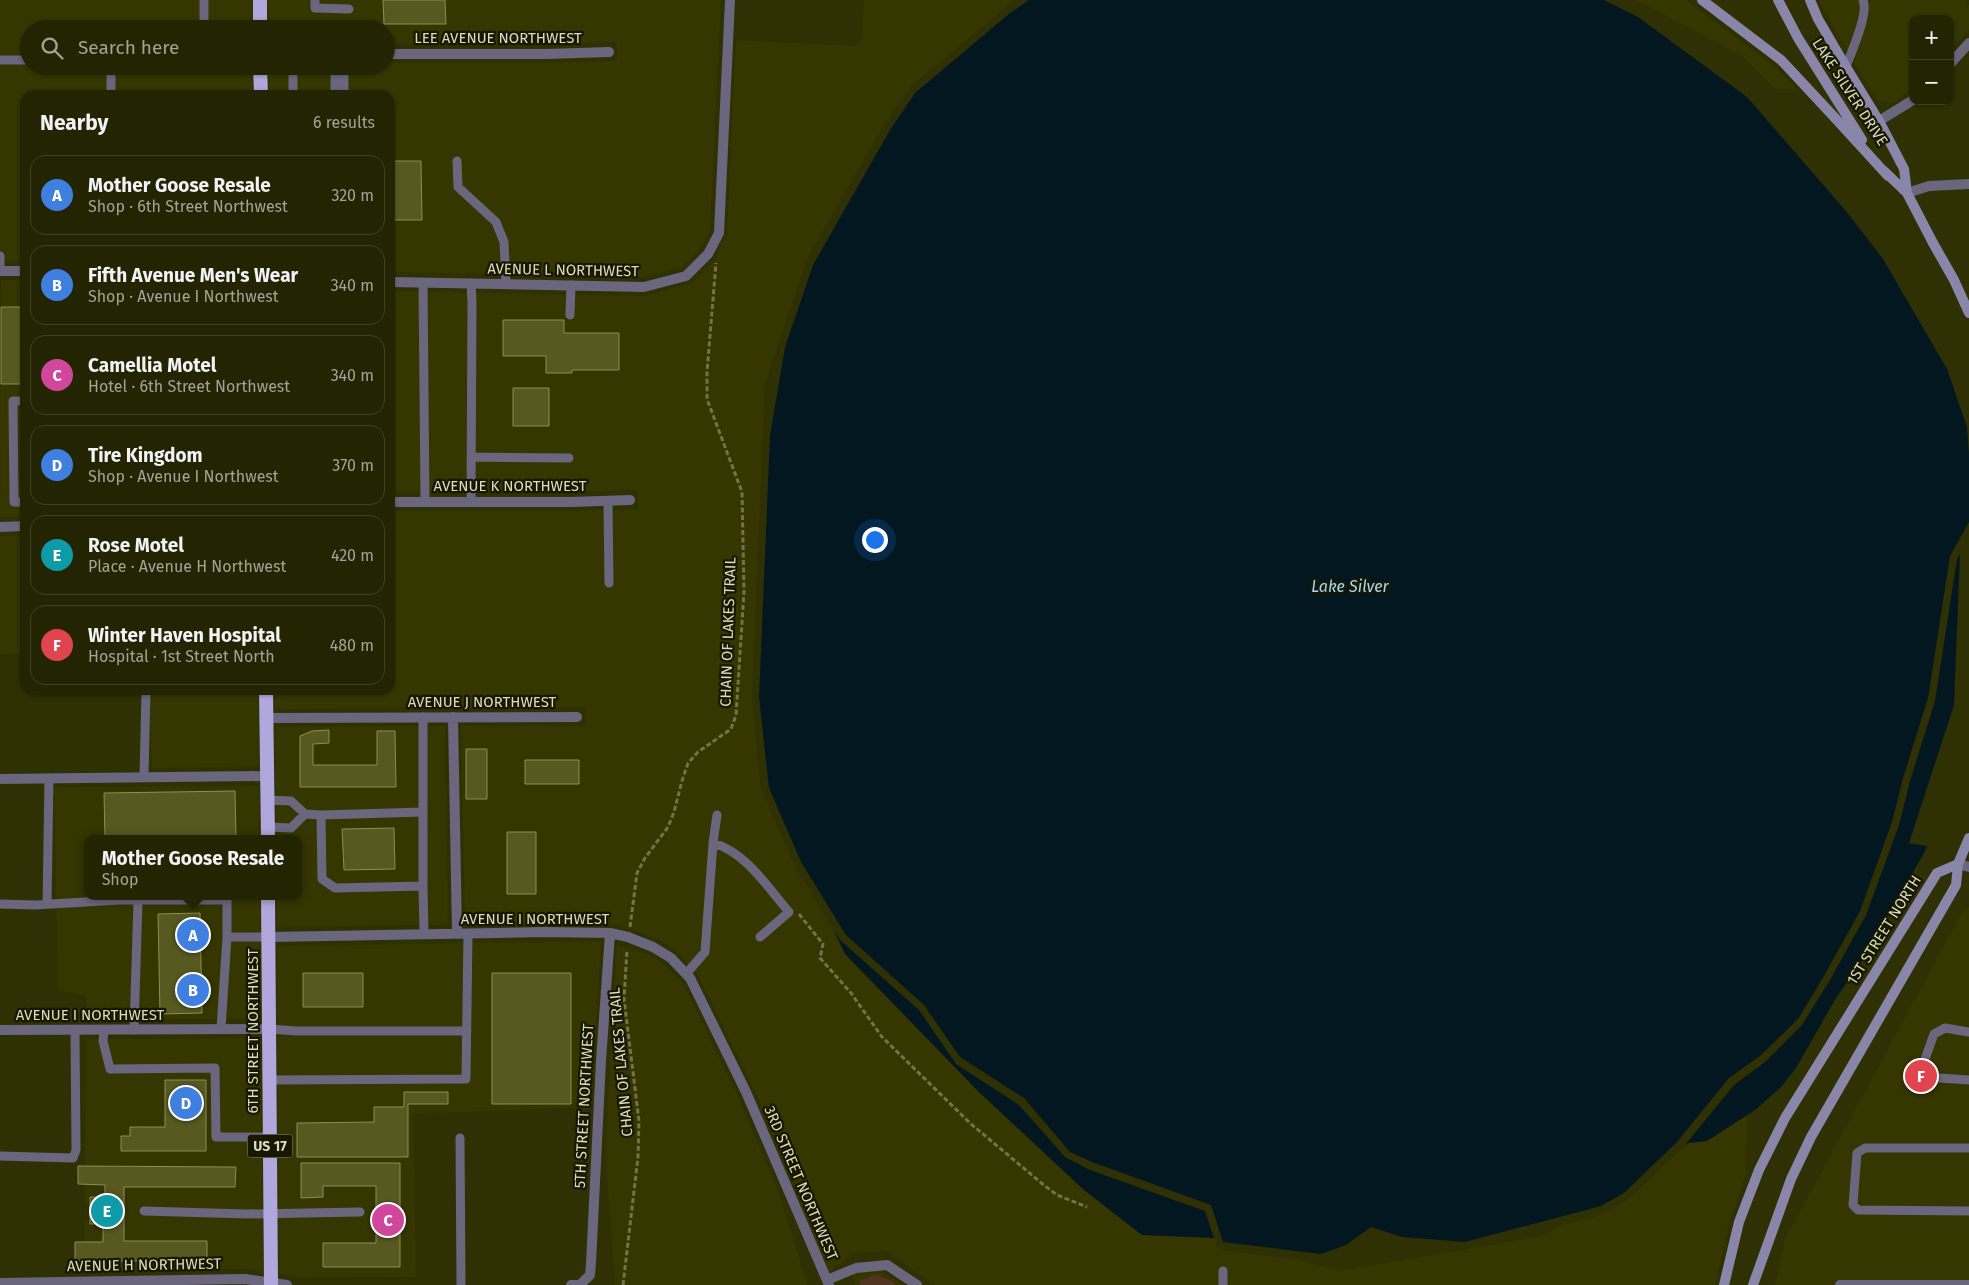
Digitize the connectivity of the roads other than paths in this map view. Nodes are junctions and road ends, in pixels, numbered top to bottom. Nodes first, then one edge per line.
1 (204, 0) edge
2 (260, 0) edge
3 (315, 0) edge
4 (730, 0) edge
5 (1702, 0) edge
6 (1778, 0) edge
7 (1810, 0) edge
8 (1865, 1) edge
9 (349, 9) dead end
10 (204, 20) edge
11 (260, 20) edge
12 (1969, 43) edge
13 (609, 52) dead end
14 (395, 54) edge
15 (0, 60) edge
16 (20, 60) edge
17 (1954, 60) edge
18 (1846, 67) junction
19 (111, 75) edge
20 (260, 75) edge
21 (293, 75) edge
22 (336, 75) edge
23 (344, 75) edge
24 (111, 90) edge
25 (261, 90) edge
26 (293, 90) edge
27 (336, 90) edge
28 (344, 90) edge
29 (1909, 102) edge
30 (1879, 121) junction
31 (457, 161) dead end
32 (1888, 176) junction
33 (1969, 184) edge
34 (1907, 194) junction
35 (0, 256) edge
36 (0, 271) edge
37 (20, 271) edge
38 (395, 282) edge
39 (423, 282) junction
40 (471, 283) junction
41 (506, 284) junction
42 (571, 285) junction
43 (1969, 314) edge
44 (570, 315) dead end
45 (20, 401) edge
46 (471, 457) junction
47 (569, 458) dead end
48 (608, 500) junction
49 (630, 500) dead end
50 (471, 501) junction
51 (20, 502) edge
52 (395, 502) edge
53 (425, 502) junction
54 (20, 526) edge
55 (0, 527) edge
56 (609, 582) dead end
57 (146, 695) edge
58 (266, 695) edge
59 (423, 717) junction
60 (453, 717) junction
61 (577, 717) dead end
62 (266, 718) junction
63 (267, 776) junction
64 (144, 777) junction
65 (49, 778) junction
66 (0, 779) edge
67 (268, 800) junction
68 (423, 812) junction
69 (304, 814) junction
70 (321, 815) junction
71 (717, 815) dead end
72 (268, 833) edge
73 (1969, 838) edge
74 (714, 844) junction
75 (1958, 864) junction
76 (1969, 867) edge
77 (423, 886) junction
78 (138, 900) junction
79 (268, 900) edge
80 (0, 904) edge
81 (47, 904) junction
82 (610, 933) junction
83 (424, 934) junction
84 (457, 934) junction
85 (468, 934) junction
86 (760, 936) dead end
87 (228, 937) junction
88 (269, 937) junction
89 (686, 974) junction
90 (220, 1029) junction
91 (270, 1029) junction
92 (0, 1030) edge
93 (75, 1030) junction
94 (104, 1030) junction
95 (134, 1030) junction
96 (467, 1031) junction
97 (1969, 1032) edge
98 (270, 1080) junction
99 (1969, 1080) edge
100 (746, 1092) joint
101 (270, 1137) junction
102 (460, 1138) dead end
103 (1969, 1148) edge
104 (0, 1156) edge
105 (144, 1211) dead end
106 (1969, 1211) edge
107 (360, 1212) dead end
108 (271, 1213) junction
109 (1223, 1271) dead end
110 (828, 1282) edge
111 (0, 1283) edge
112 (46, 1283) edge
113 (271, 1284) edge
114 (287, 1285) edge
115 (461, 1285) edge
116 (571, 1285) edge
117 (917, 1285) edge
118 (1223, 1285) edge
119 (1724, 1285) edge
120 (1753, 1285) edge
121 (1840, 1285) edge
122 (1850, 1285) edge
123 (1969, 1285) edge

1 - 10 lane
2 - 11 highway
3 - 9 lane
4 - 42 street, AVENUE L NORTHWEST
5 - 32 main road
6 - 32 main road, LAKE SILVER DRIVE
7 - 18 main road, LAKE SILVER DRIVE
8 - 18 lane
12 - 17 street
13 - 14 street, LEE AVENUE NORTHWEST
15 - 16 lane
18 - 30 main road, LAKE SILVER DRIVE
19 - 24 lane
20 - 25 highway
21 - 26 lane
22 - 27 lane
23 - 28 lane
29 - 30 street
30 - 34 main road, LAKE SILVER DRIVE
31 - 41 lane
32 - 34 main road, LAKE SILVER DRIVE
33 - 34 street
34 - 43 main road, LAKE SILVER DRIVE
35 - 36 lane
36 - 37 street
38 - 39 street, AVENUE L NORTHWEST
39 - 40 street, AVENUE L NORTHWEST
39 - 53 lane
40 - 41 street, AVENUE L NORTHWEST
40 - 46 lane
41 - 42 street, AVENUE L NORTHWEST
42 - 44 lane
45 - 51 lane
46 - 47 lane
46 - 50 lane
48 - 49 street, AVENUE K NORTHWEST
48 - 50 street, AVENUE K NORTHWEST
48 - 56 lane
50 - 53 street, AVENUE K NORTHWEST
52 - 53 street, AVENUE K NORTHWEST
54 - 55 street
57 - 64 lane
58 - 62 highway
59 - 60 street, AVENUE J NORTHWEST
59 - 62 street, AVENUE J NORTHWEST
59 - 68 lane
60 - 61 street, AVENUE J NORTHWEST
60 - 84 street
62 - 63 highway
63 - 64 street
63 - 67 highway
64 - 65 street
65 - 66 street
65 - 81 lane
67 - 69 lane
67 - 72 highway
68 - 70 lane
68 - 77 lane
69 - 70 lane
69 - 72 lane
70 - 77 lane
71 - 74 lane
73 - 75 main road
74 - 86 lane
74 - 89 lane
75 - 76 street
75 - 119 main road, 1ST STREET NORTH
75 - 120 main road
77 - 83 lane
78 - 81 lane
78 - 87 lane
78 - 95 lane
79 - 88 highway, 6TH STREET NORTHWEST / US 17
80 - 81 lane
82 - 85 street, AVENUE I NORTHWEST
82 - 89 street, AVENUE I NORTHWEST
82 - 116 street, 5TH STREET NORTHWEST
83 - 84 street, AVENUE I NORTHWEST
83 - 88 street, AVENUE I NORTHWEST
84 - 85 street, AVENUE I NORTHWEST
85 - 96 lane
87 - 88 lane
87 - 90 lane
88 - 91 highway, 6TH STREET NORTHWEST / US 17
89 - 100 street, AVENUE I NORTHWEST
90 - 91 street, AVENUE I NORTHWEST
90 - 95 street, AVENUE I NORTHWEST
91 - 96 lane
91 - 98 highway, 6TH STREET NORTHWEST / US 17
92 - 93 street, AVENUE I NORTHWEST
93 - 94 street, AVENUE I NORTHWEST
93 - 104 lane
94 - 95 street, AVENUE I NORTHWEST
94 - 101 lane
96 - 98 lane
97 - 99 lane
98 - 101 highway, 6TH STREET NORTHWEST / US 17
100 - 110 street, 3RD STREET NORTHWEST
101 - 108 highway, 6TH STREET NORTHWEST / US 17
102 - 115 lane
103 - 106 lane
105 - 108 lane
107 - 108 lane
108 - 113 highway, 6TH STREET NORTHWEST / US 17
109 - 118 lane
110 - 117 street
111 - 112 street, AVENUE H NORTHWEST
112 - 113 street, AVENUE H NORTHWEST
113 - 114 street, AVENUE H NORTHWEST
121 - 122 street
122 - 123 street

